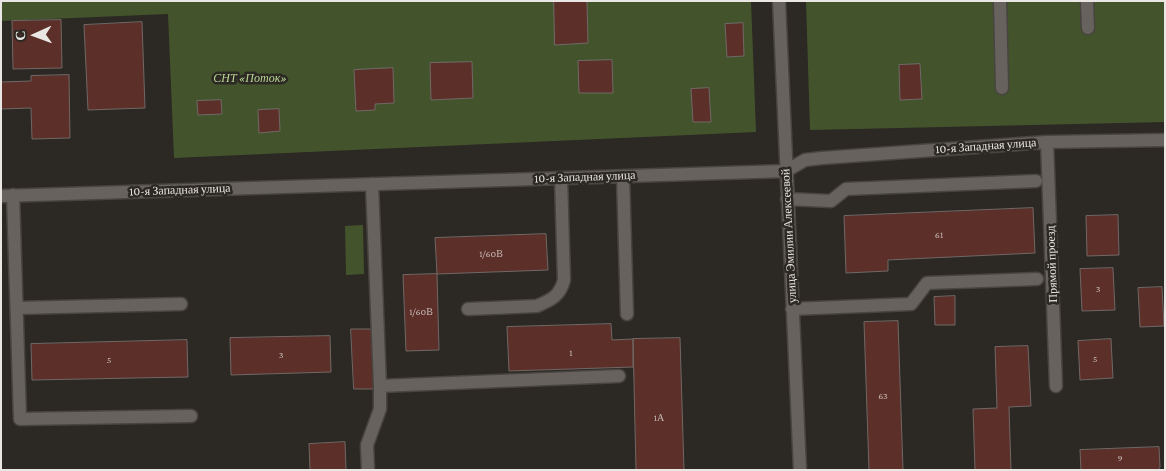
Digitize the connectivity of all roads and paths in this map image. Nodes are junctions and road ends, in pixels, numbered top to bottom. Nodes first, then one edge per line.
1 (779, 1) edge
2 (1000, 1) edge
3 (1087, 1) edge
4 (1088, 28) dead end
5 (1002, 88) dead end
6 (1165, 140) edge
7 (1047, 142) junction
8 (786, 171) junction
9 (622, 176) junction
10 (561, 178) junction
11 (1036, 181) dead end
12 (372, 184) junction
13 (7, 195) edge
14 (787, 199) junction
15 (1037, 279) dead end
16 (181, 304) dead end
17 (17, 308) junction
18 (468, 308) dead end
19 (792, 309) junction
20 (627, 314) dead end
21 (619, 376) dead end
22 (380, 386) junction
23 (1056, 386) dead end
24 (191, 416) dead end
25 (368, 470) edge
26 (800, 470) edge

1 - 8 street, улица Эмилии Алексеевой
2 - 5 street
3 - 4 street
6 - 7 street, 10-я Западная улица
7 - 8 street, 10-я Западная улица
7 - 23 street, Прямой проезд
8 - 9 street, 10-я Западная улица
8 - 14 street, улица Эмилии Алексеевой
9 - 10 street, 10-я Западная улица
9 - 20 street
10 - 12 street, 10-я Западная улица
10 - 18 street
11 - 14 street
12 - 13 street, 10-я Западная улица
12 - 22 street
13 - 17 street
14 - 19 street, улица Эмилии Алексеевой
15 - 19 street
16 - 17 street
17 - 24 street
19 - 26 street, улица Эмилии Алексеевой
21 - 22 street
22 - 25 street

